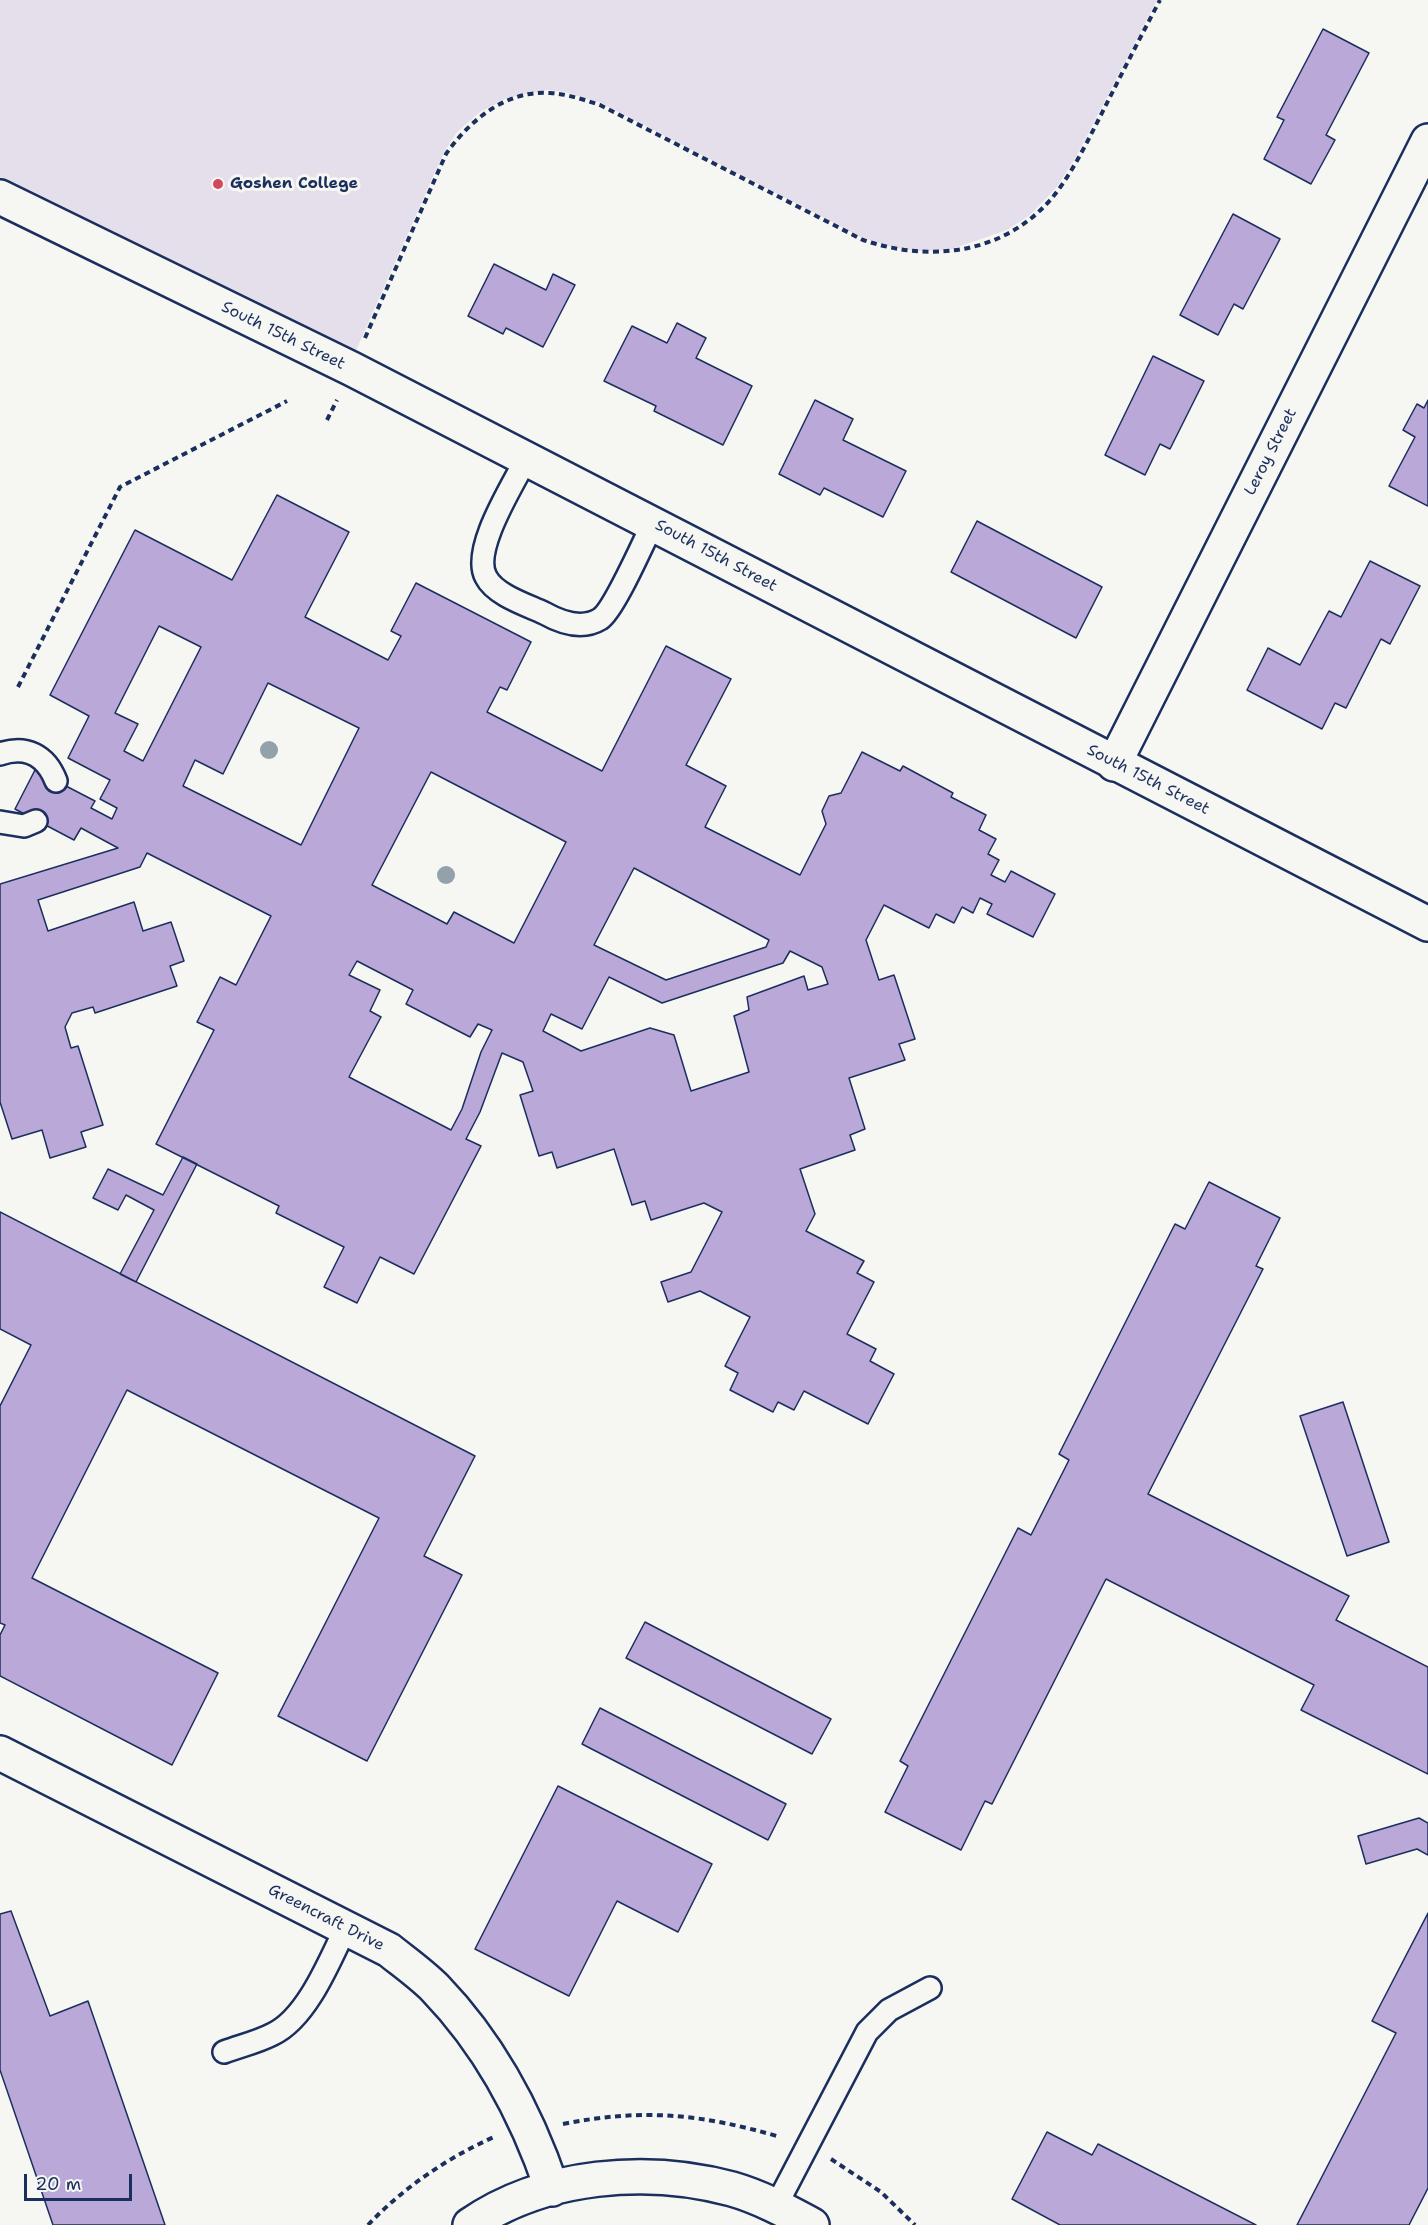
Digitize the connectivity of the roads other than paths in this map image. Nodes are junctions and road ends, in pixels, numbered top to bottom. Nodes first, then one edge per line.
1 (1428, 141) edge
2 (0, 197) edge
3 (526, 459) junction
4 (653, 523) junction
5 (0, 754) edge
6 (1114, 764) junction
7 (56, 781) dead end
8 (36, 821) dead end
9 (0, 822) edge
10 (1428, 924) edge
11 (0, 1753) edge
12 (346, 1927) junction
13 (930, 1988) dead end
14 (224, 2052) dead end
15 (552, 2189) junction
16 (776, 2206) junction
17 (470, 2225) edge
18 (812, 2225) edge

1 - 6 street, Leroy Street
2 - 3 street, South 15th Street
3 - 4 street, South 15th Street
3 - 4 lane
4 - 6 street, South 15th Street
5 - 7 lane
6 - 10 street, South 15th Street
8 - 9 lane
11 - 12 street, Greencraft Drive
12 - 14 lane
12 - 15 street, Greencraft Drive
13 - 16 lane
15 - 16 street
15 - 17 street
16 - 18 street

